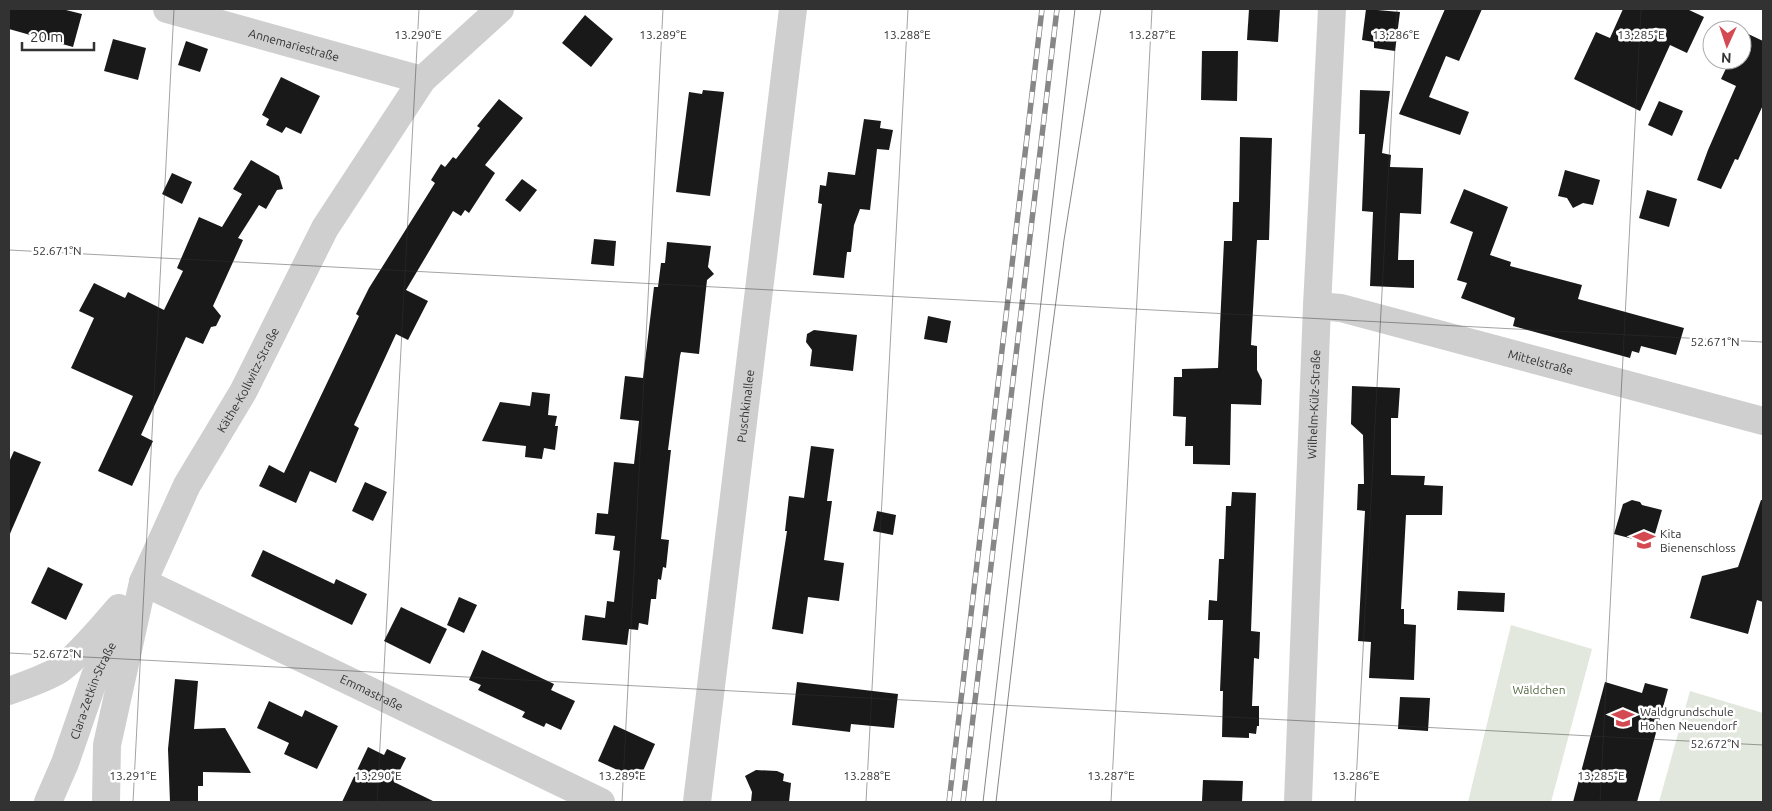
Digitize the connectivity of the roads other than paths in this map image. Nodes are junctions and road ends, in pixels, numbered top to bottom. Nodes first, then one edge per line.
1 (167, 9) edge
2 (500, 9) edge
3 (793, 9) edge
4 (1332, 9) edge
5 (422, 80) junction
6 (1317, 306) junction
7 (1763, 421) edge
8 (143, 582) junction
9 (9, 690) edge
10 (594, 801) edge
11 (48, 802) edge
12 (106, 802) edge
13 (697, 802) edge
14 (1298, 802) edge

1 - 5 street, Annemariestraße
2 - 5 street, Käthe-Kollwitz-Straße
3 - 13 street, Puschkinallee
4 - 6 street, Wilhelm-Külz-Straße
5 - 8 street, Käthe-Kollwitz-Straße
6 - 7 street, Mittelstraße
6 - 14 street, Wilhelm-Külz-Straße
8 - 9 street
8 - 10 street, Emmastraße
8 - 11 street, Clara-Zetkin-Straße
8 - 12 street, Käthe-Kollwitz-Straße

